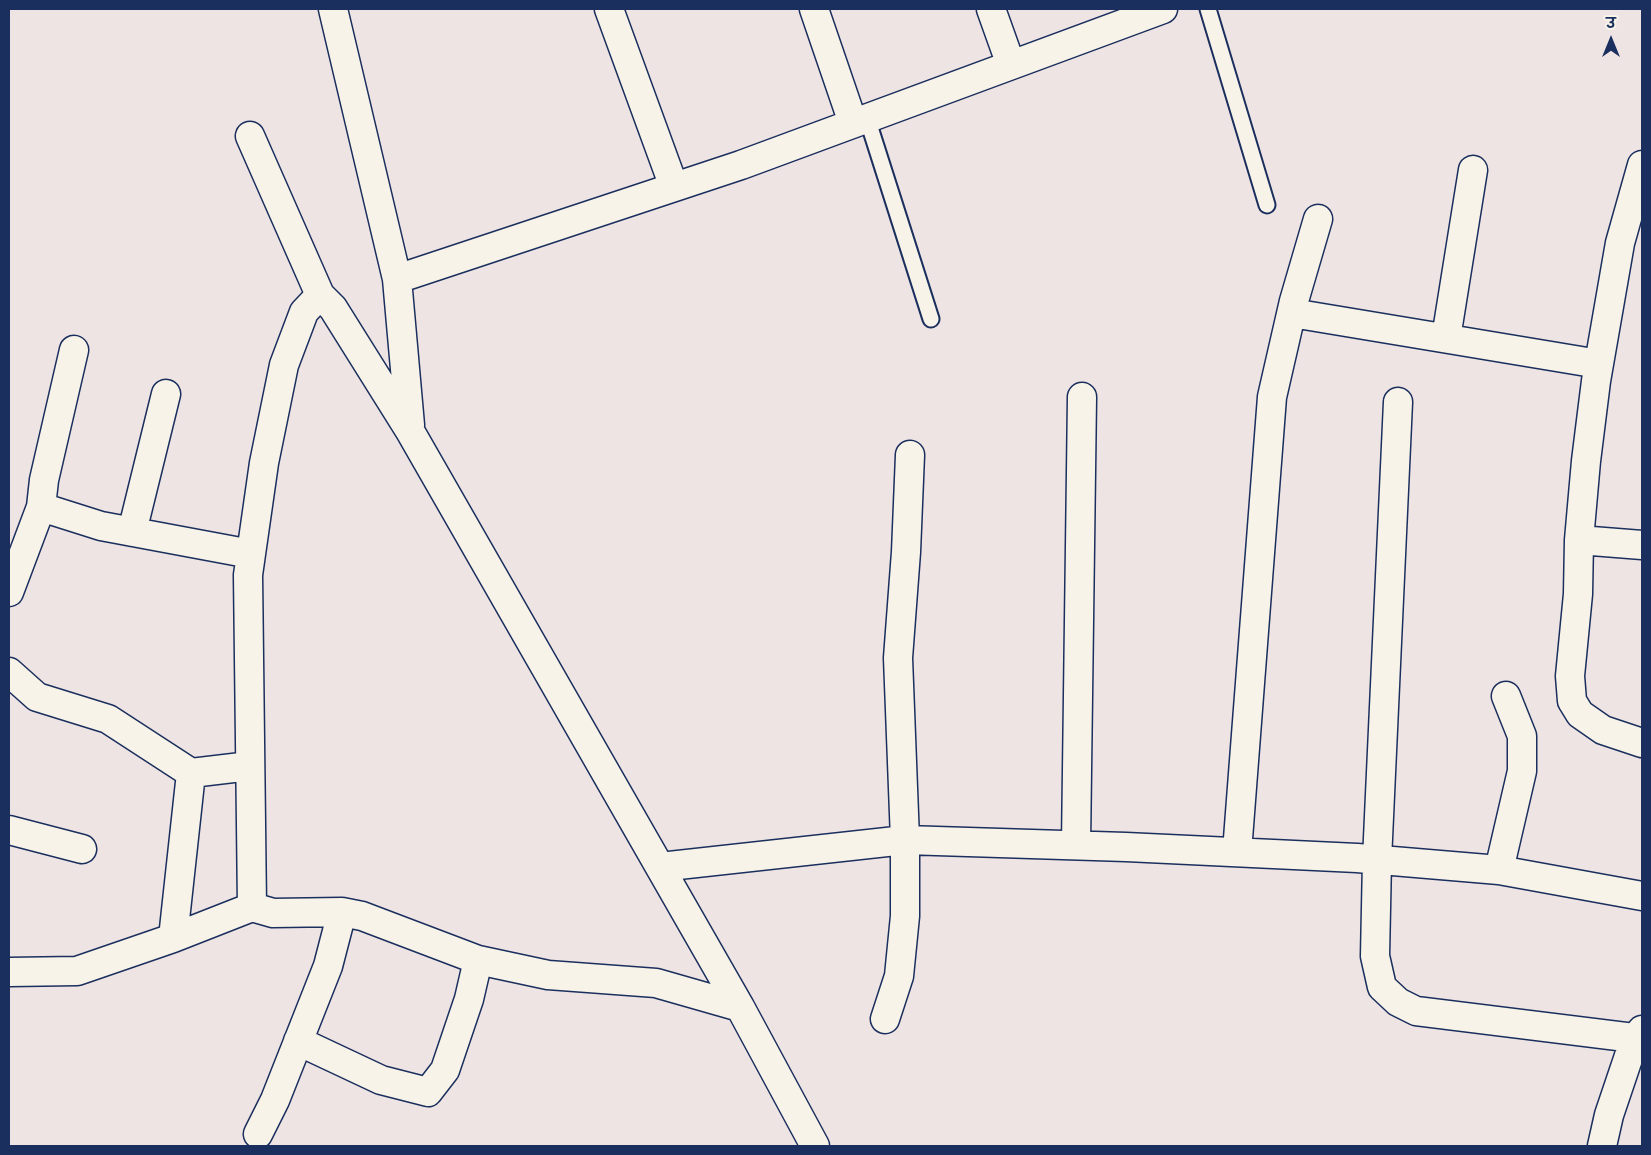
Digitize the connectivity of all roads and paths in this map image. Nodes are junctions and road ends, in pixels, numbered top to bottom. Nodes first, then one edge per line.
1 (333, 9) edge
2 (609, 9) edge
3 (814, 9) edge
4 (991, 9) edge
5 (1163, 9) edge
6 (1208, 9) edge
7 (1011, 65) junction
8 (860, 121) junction
9 (250, 136) dead end
10 (1642, 165) edge
11 (1472, 170) dead end
12 (674, 187) junction
13 (1267, 205) dead end
14 (1318, 219) dead end
15 (397, 279) junction
16 (320, 295) junction
17 (1292, 313) junction
18 (931, 319) dead end
19 (1446, 338) junction
20 (74, 350) dead end
21 (1599, 364) junction
22 (166, 394) dead end
23 (1082, 397) dead end
24 (1398, 402) dead end
25 (410, 431) junction
26 (910, 455) dead end
27 (41, 507) junction
28 (132, 532) junction
29 (1579, 540) junction
30 (1642, 545) edge
31 (251, 554) junction
32 (9, 592) edge
33 (9, 672) edge
34 (1506, 696) dead end
35 (1642, 743) edge
36 (250, 766) junction
37 (191, 773) junction
38 (9, 830) edge
39 (905, 840) junction
40 (1076, 845) junction
41 (82, 849) dead end
42 (1237, 852) junction
43 (1377, 860) junction
44 (660, 867) junction
45 (1499, 870) junction
46 (1642, 896) edge
47 (252, 907) junction
48 (342, 912) junction
49 (173, 938) junction
50 (478, 960) junction
51 (9, 972) edge
52 (740, 1007) junction
53 (886, 1019) dead end
54 (1640, 1036) edge
55 (298, 1041) junction
56 (258, 1134) dead end
57 (815, 1146) edge
58 (1602, 1146) edge

1 - 15 street
2 - 12 street
3 - 8 street
4 - 7 street
5 - 7 street
6 - 13 lane
7 - 8 street
8 - 12 street
8 - 18 lane
9 - 16 street
10 - 21 street
11 - 19 street
12 - 15 street
14 - 17 street
15 - 25 street
16 - 25 street
16 - 31 street
17 - 19 street
17 - 42 street
19 - 21 street
20 - 27 street
21 - 29 street
22 - 28 street
23 - 40 street
24 - 43 street
25 - 44 street
26 - 39 street
27 - 28 street
27 - 32 street
28 - 31 street
29 - 30 street
29 - 35 street
31 - 36 street
33 - 37 street
34 - 45 street
36 - 37 street
36 - 47 street
37 - 49 street
38 - 41 street
39 - 40 street
39 - 44 street
39 - 53 street
40 - 42 street
42 - 43 street
43 - 45 street
43 - 54 street
44 - 52 street
45 - 46 street
47 - 48 street
47 - 49 street
48 - 50 street
48 - 55 street
49 - 51 street
50 - 52 street
50 - 55 street
52 - 57 street
54 - 58 street
55 - 56 street

